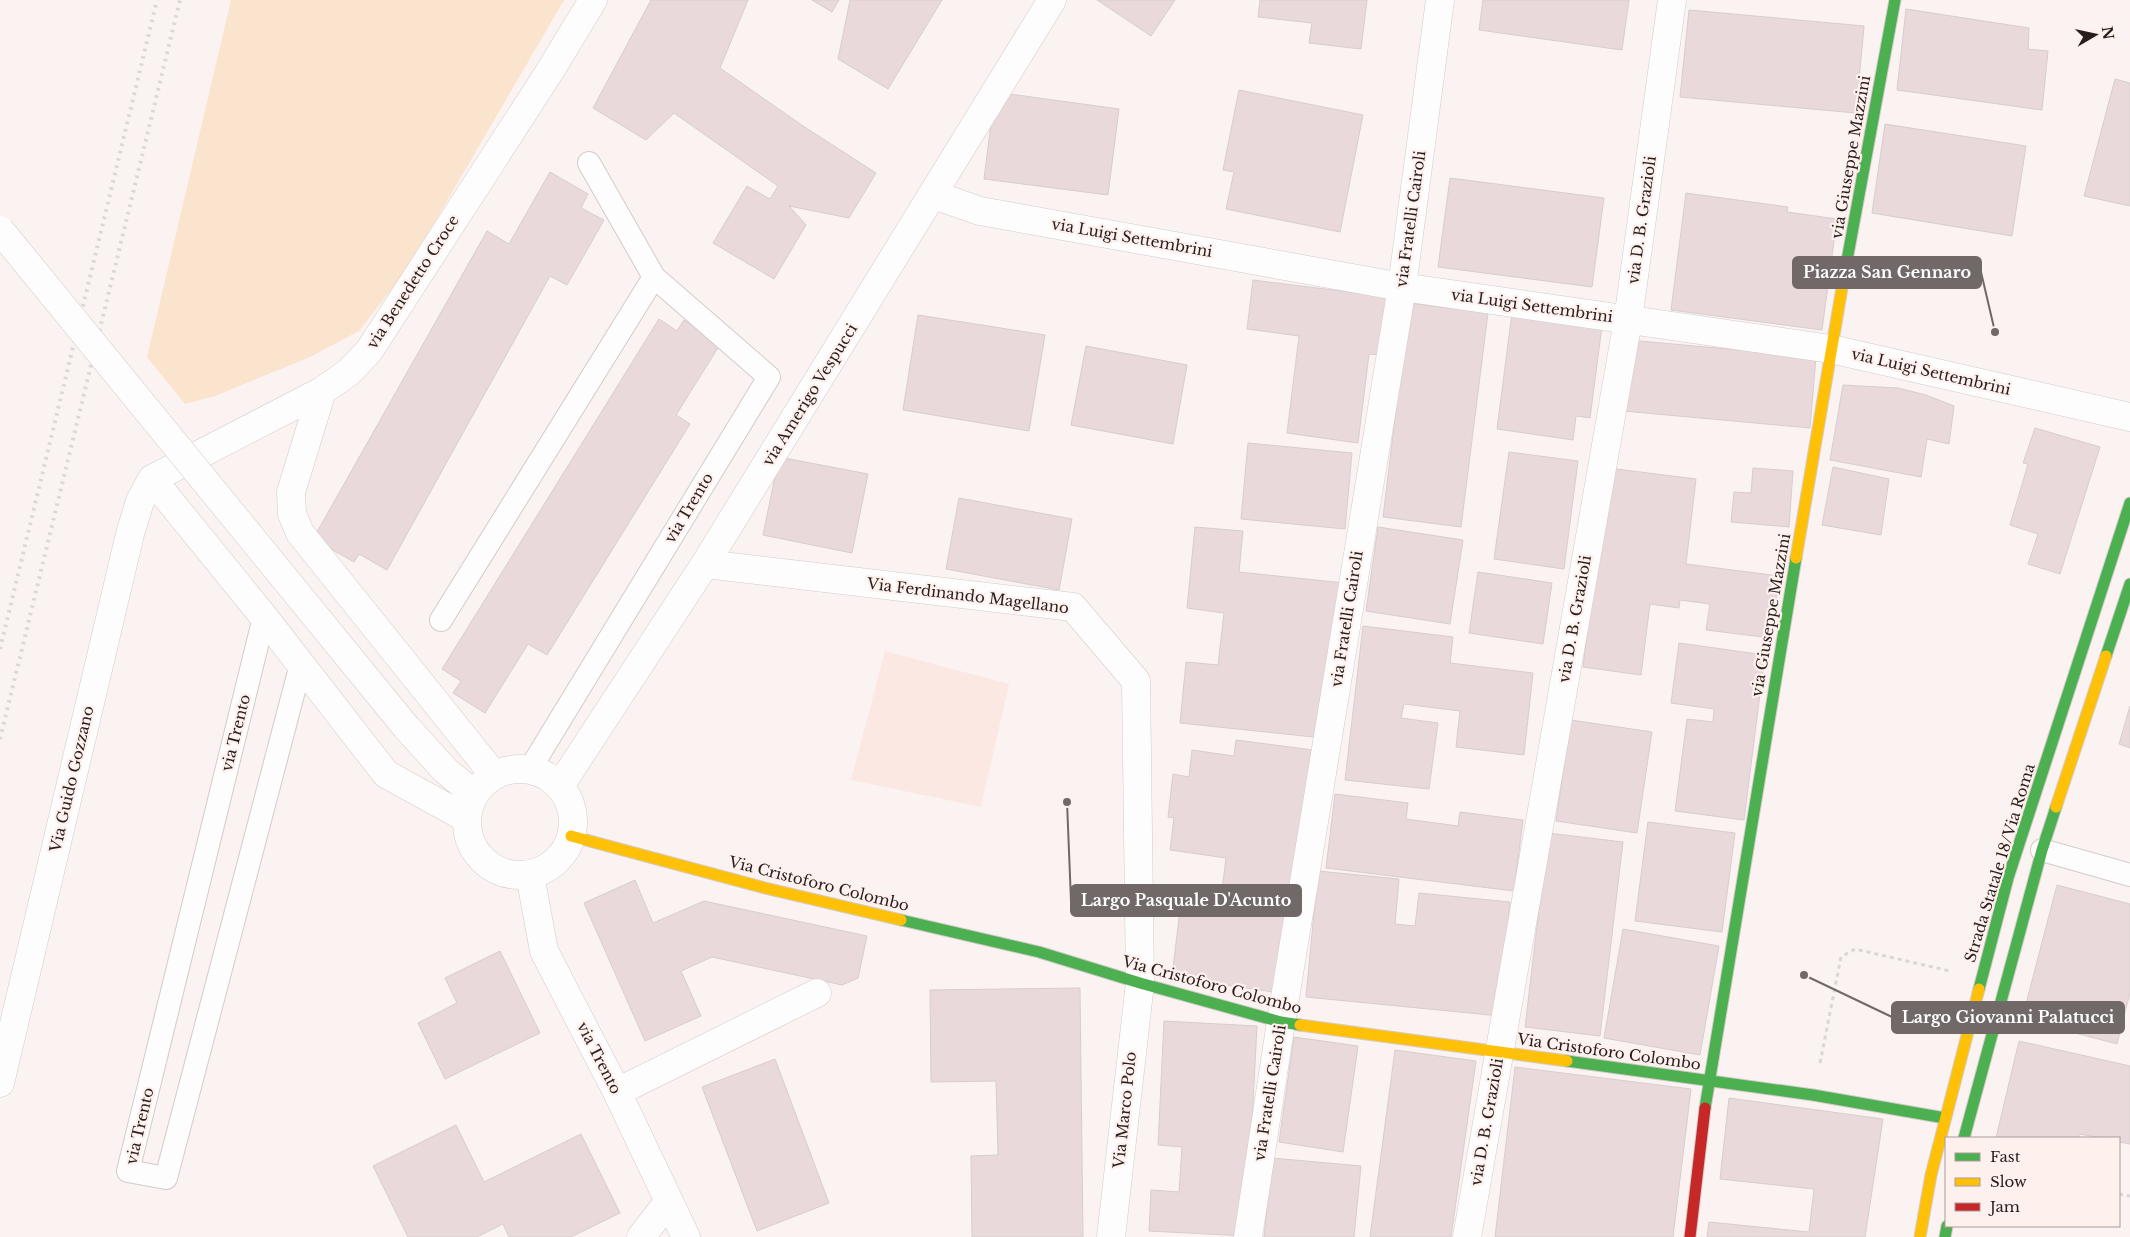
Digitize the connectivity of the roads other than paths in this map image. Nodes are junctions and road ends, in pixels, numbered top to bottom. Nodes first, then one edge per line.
1 (593, 0) edge
2 (1052, 0) edge
3 (1440, 0) edge
4 (1672, 0) edge
5 (1894, 0) edge
6 (589, 163) dead end
7 (934, 195) junction
8 (0, 230) edge
9 (654, 277) junction
10 (1402, 287) junction
11 (1628, 320) junction
12 (1831, 349) junction
13 (322, 391) junction
14 (2130, 416) edge
15 (152, 479) junction
16 (2130, 503) edge
17 (705, 564) junction
18 (2130, 584) edge
19 (264, 617) junction
20 (441, 620) dead end
21 (301, 664) junction
22 (530, 769) junction
23 (494, 775) junction
24 (560, 786) junction
25 (470, 806) junction
26 (572, 836) junction
27 (2042, 850) junction
28 (530, 875) junction
29 (2130, 875) edge
30 (1140, 983) junction
31 (818, 993) dead end
32 (1281, 1022) junction
33 (1499, 1052) junction
34 (1708, 1082) junction
35 (0, 1083) edge
36 (617, 1092) junction
37 (1945, 1118) junction
38 (1964, 1137) edge
39 (669, 1201) junction
40 (641, 1237) edge
41 (686, 1237) edge
42 (1111, 1237) edge
43 (1248, 1237) edge
44 (1468, 1237) edge
45 (1690, 1237) edge
46 (1920, 1237) edge

1 - 13 street, via Benedetto Croce
2 - 7 street, via Amerigo Vespucci
3 - 10 street, via Fratelli Cairoli
4 - 11 street, via D. B. Grazioli
5 - 12 street, via Giuseppe Mazzini
6 - 9 lane, via Trento
7 - 10 street, via Luigi Settembrini
7 - 17 street, via Amerigo Vespucci
8 - 25 street, bridge
9 - 20 lane
9 - 22 lane, via Trento
10 - 11 street, via Luigi Settembrini
10 - 32 street, via Fratelli Cairoli
11 - 12 street, via Luigi Settembrini
11 - 33 street, via D. B. Grazioli
12 - 14 street, via Luigi Settembrini
12 - 34 street, via Giuseppe Mazzini
13 - 15 street, via Benedetto Croce
13 - 23 street
15 - 19 street
15 - 35 street, Via Guido Gozzano
16 - 37 street, Strada Statale 18/Via Roma
17 - 24 street, via Amerigo Vespucci
17 - 30 street, Via Ferdinando Magellano
18 - 27 street
19 - 21 street
19 - 21 lane, via Trento
21 - 25 street
22 - 23 street
22 - 24 street
23 - 25 street
24 - 26 street
25 - 28 street
26 - 28 street
26 - 30 street, Via Cristoforo Colombo
27 - 29 lane
27 - 38 street
28 - 36 street, via Trento
30 - 32 street, Via Cristoforo Colombo
30 - 42 street, Via Marco Polo
31 - 36 street
32 - 33 street, Via Cristoforo Colombo
32 - 43 street, via Fratelli Cairoli
33 - 34 street, Via Cristoforo Colombo
33 - 44 street, via D. B. Grazioli
34 - 37 street, Via Cristoforo Colombo
34 - 45 street, via Giuseppe Mazzini
36 - 39 street, via Trento
37 - 46 street, Strada Statale 18/Via Roma
39 - 40 street
39 - 41 street, via Trento

